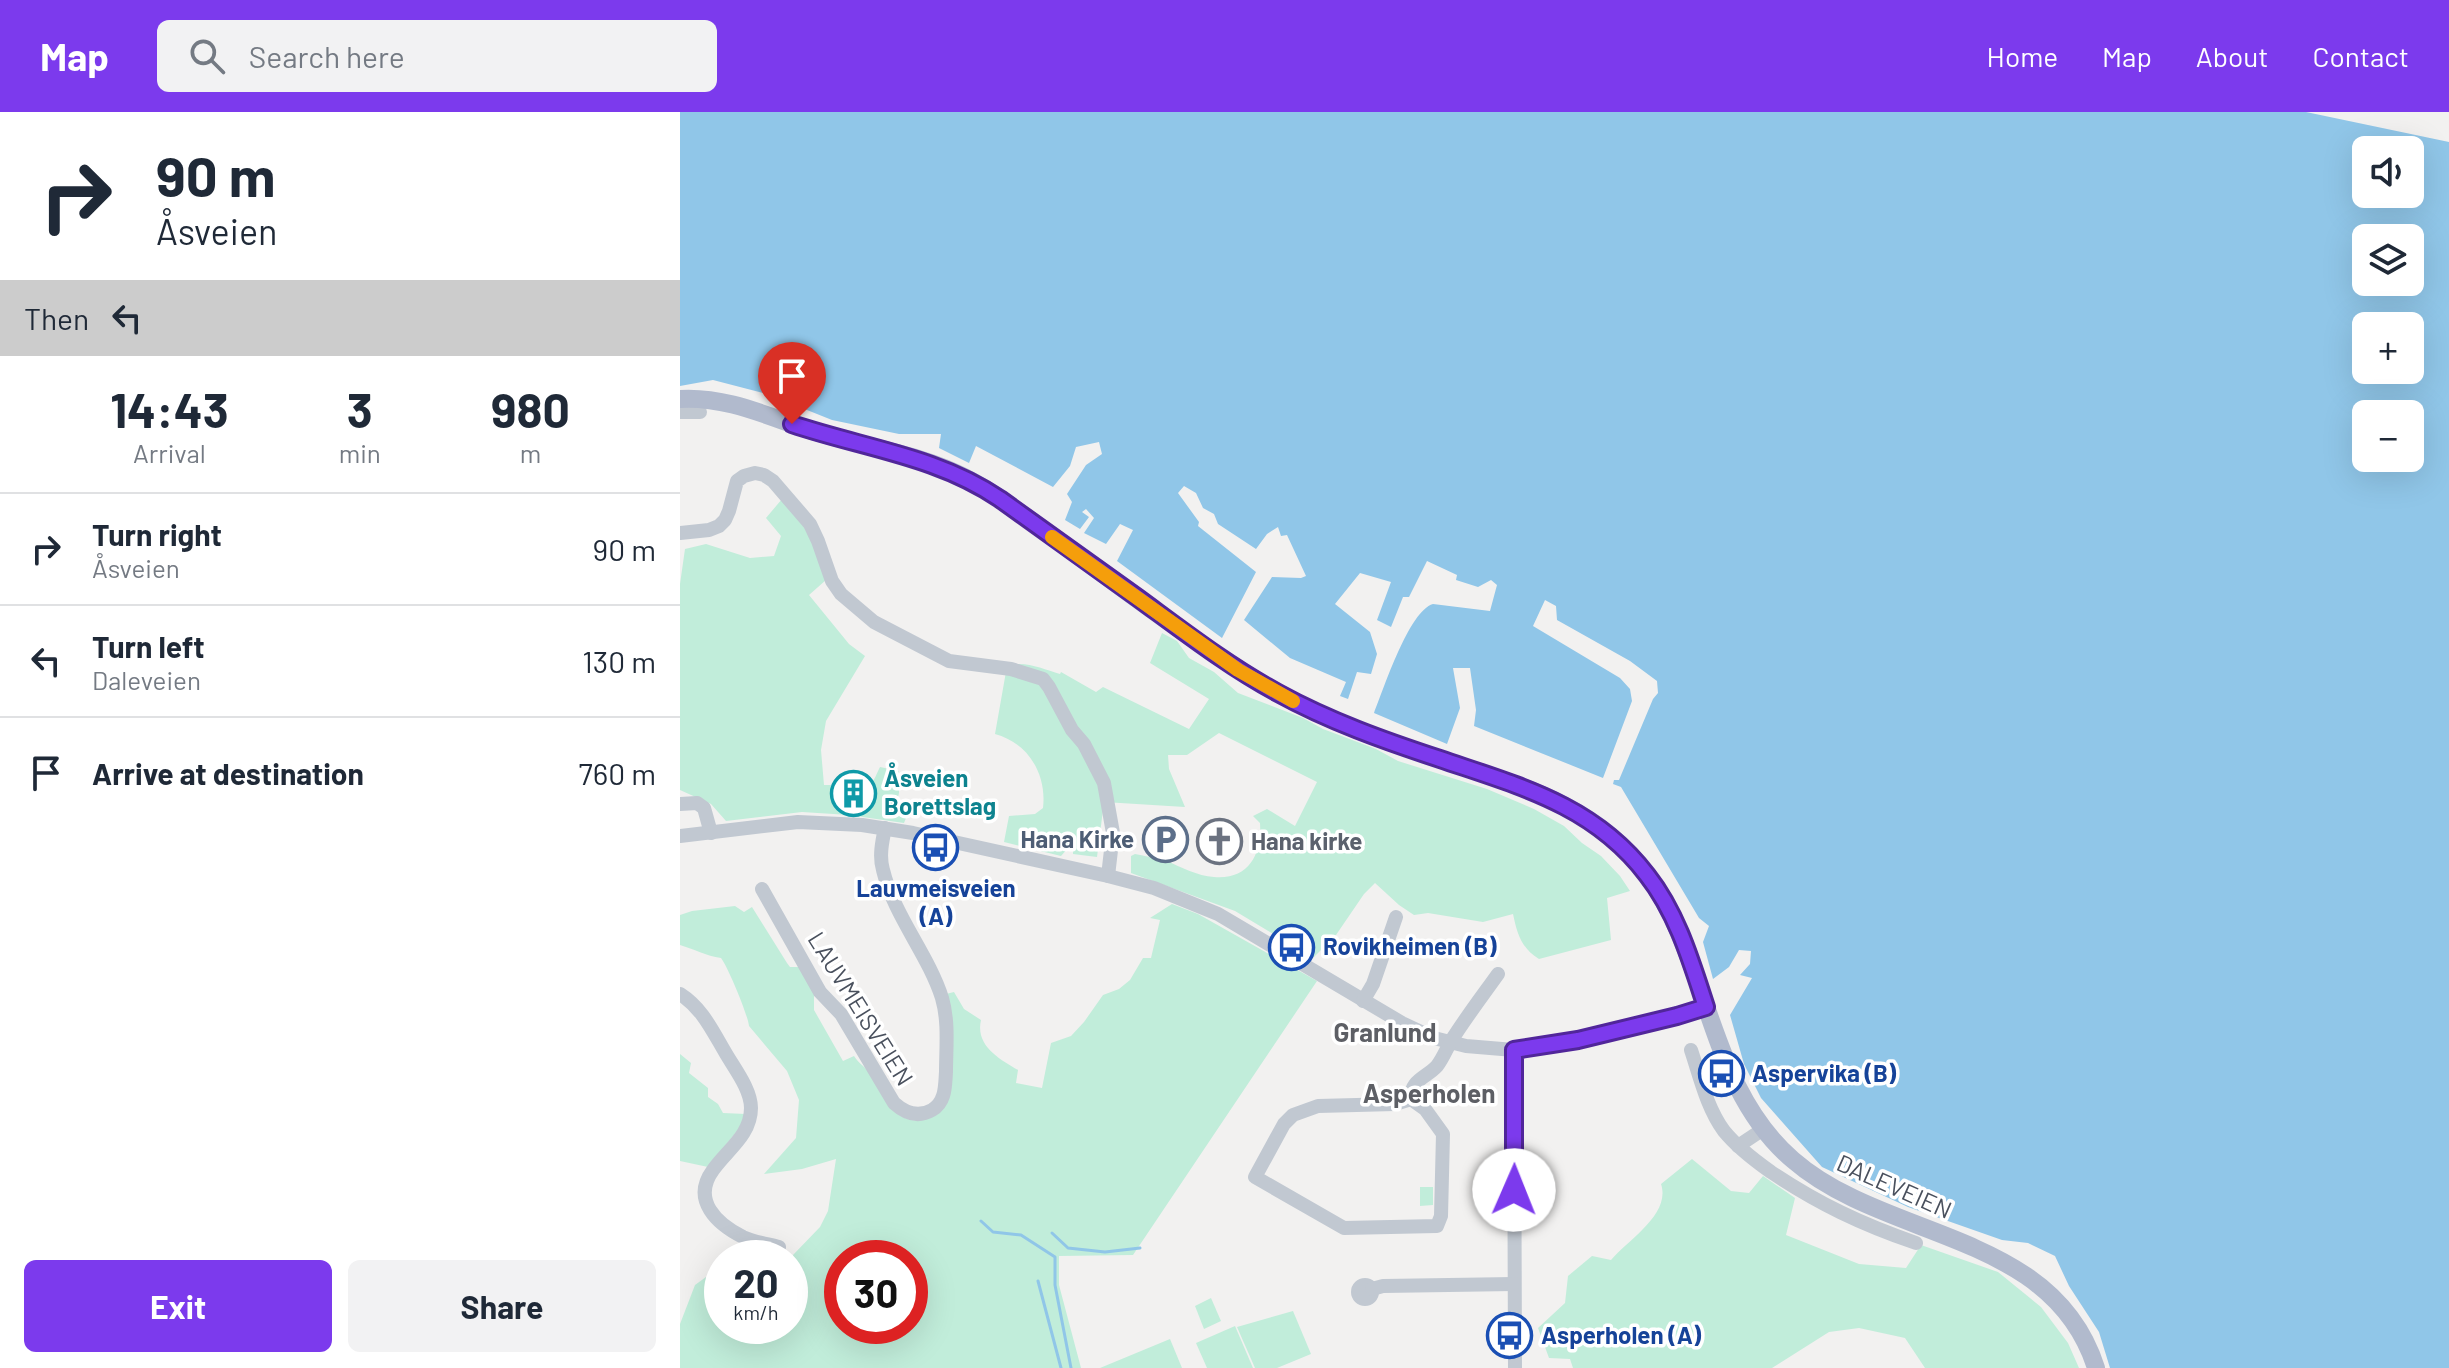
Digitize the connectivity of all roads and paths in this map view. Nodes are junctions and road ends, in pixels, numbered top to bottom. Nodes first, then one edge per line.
1 (680, 399) edge
2 (680, 412) edge
3 (700, 412) dead end
4 (680, 533) edge
5 (680, 804) edge
6 (885, 828) junction
7 (711, 833) junction
8 (680, 836) edge
9 (1108, 876) junction
10 (762, 889) dead end
11 (1396, 917) dead end
12 (1498, 974) dead end
13 (680, 994) edge
14 (1363, 1001) junction
15 (1706, 1007) junction
16 (1450, 1042) junction
17 (1514, 1050) junction
18 (1691, 1050) dead end
19 (1411, 1099) junction
20 (1762, 1130) junction
21 (1738, 1146) junction
22 (750, 1240) edge
23 (1916, 1243) dead end
24 (1514, 1284) junction
25 (1372, 1289) dead end
26 (1515, 1368) edge
27 (2096, 1368) edge

1 - 15 main road, DALEVEIEN
2 - 3 street
4 - 9 street
5 - 7 street
6 - 7 street
6 - 9 street
6 - 10 street, LAUVMEISVEIEN
7 - 8 street
9 - 14 street
11 - 14 street
12 - 16 street
13 - 22 street
14 - 16 street
15 - 17 street
15 - 20 main road, DALEVEIEN
16 - 17 street
16 - 19 street
17 - 24 street
18 - 21 street, DALEVEIEN
19 - 19 street
20 - 21 street
20 - 27 main road, DALEVEIEN
21 - 23 street, DALEVEIEN
24 - 25 street
24 - 26 street

